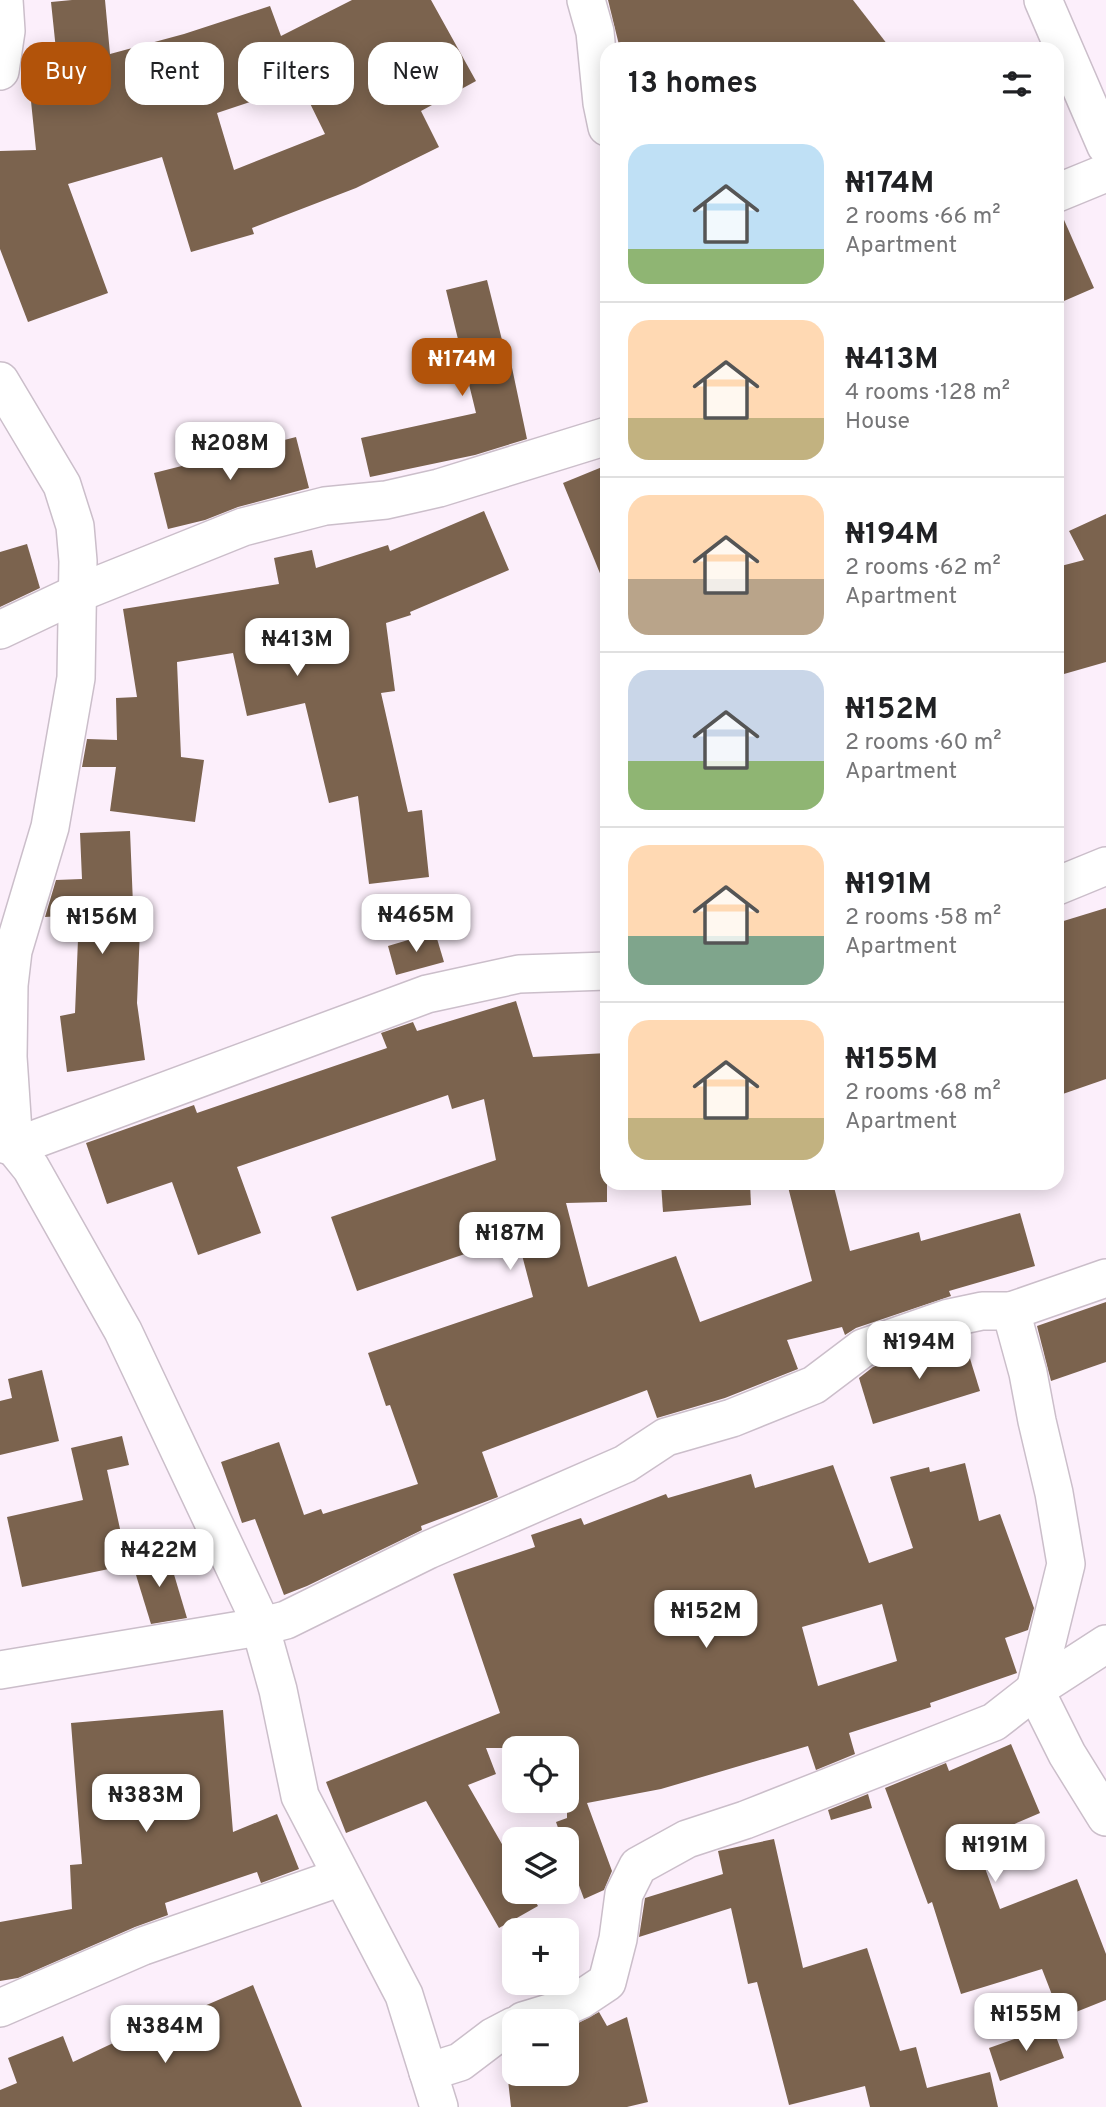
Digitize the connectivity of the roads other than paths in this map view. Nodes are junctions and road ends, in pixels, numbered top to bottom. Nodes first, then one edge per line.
1 (4, 0) edge
2 (586, 0) edge
3 (1043, 0) edge
4 (1061, 42) edge
5 (1064, 49) edge
6 (0, 71) edge
7 (600, 83) edge
8 (1106, 146) edge
9 (1106, 173) edge
10 (1064, 190) edge
11 (0, 381) edge
12 (600, 438) edge
13 (76, 594) junction
14 (0, 630) edge
15 (1106, 866) edge
16 (1064, 883) edge
17 (600, 971) edge
18 (7, 1145) edge
19 (1106, 1278) edge
20 (1011, 1311) junction
21 (259, 1627) junction
22 (1106, 1644) edge
23 (0, 1670) edge
24 (1035, 1690) junction
25 (1106, 1817) edge
26 (341, 1877) junction
27 (0, 2008) edge
28 (560, 2009) edge
29 (502, 2032) edge
30 (428, 2073) junction
31 (439, 2107) edge

1 - 6 street
2 - 7 street
3 - 4 street
5 - 8 street
9 - 10 street
11 - 13 street
12 - 13 street
13 - 14 street
13 - 18 street
15 - 16 street
17 - 18 street
18 - 21 street
19 - 20 street
20 - 21 street
20 - 24 street
21 - 23 street
21 - 26 street
22 - 24 street
24 - 25 street
24 - 28 street
26 - 27 street
26 - 30 street
29 - 30 street
30 - 31 street

